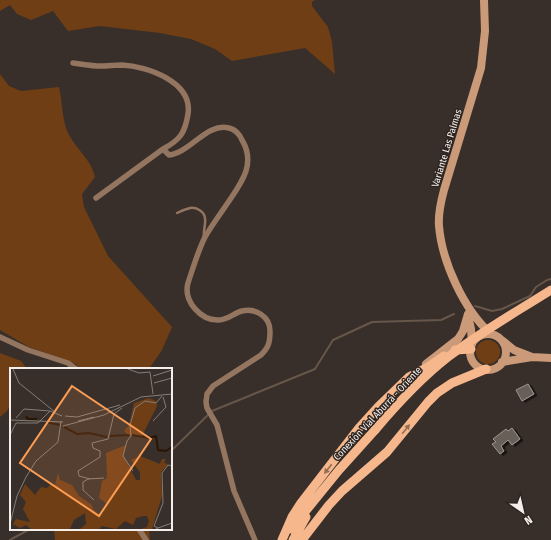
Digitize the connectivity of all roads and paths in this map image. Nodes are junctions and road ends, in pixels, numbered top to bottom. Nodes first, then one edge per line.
1 (484, 0) edge
2 (73, 63) dead end
3 (164, 149) junction
4 (96, 198) dead end
5 (177, 213) dead end
6 (204, 240) junction
7 (551, 290) edge
8 (464, 300) junction
9 (468, 314) junction
10 (491, 334) junction
11 (0, 338) edge
12 (503, 341) junction
13 (471, 347) junction
14 (532, 357) junction
15 (551, 358) edge
16 (502, 362) junction
17 (75, 368) edge
18 (486, 369) junction
19 (409, 377) junction
20 (324, 488) junction
21 (140, 530) edge
22 (146, 540) edge
23 (255, 540) edge
24 (282, 540) edge
25 (293, 540) edge
26 (302, 540) edge

1 - 8 main road, Variante Las Palmas
2 - 3 street
3 - 4 street
3 - 6 street
5 - 6 lane
6 - 23 street
7 - 20 main road, Conexión Vial Aburrá - Oriente, bridge
8 - 9 main road, Variante Las Palmas
8 - 10 main road, Variante Las Palmas
9 - 13 main road, Variante Las Palmas
9 - 19 main road
10 - 12 main road
10 - 13 main road
11 - 17 street
12 - 14 main road
12 - 16 main road
13 - 18 main road
13 - 19 main road
14 - 15 main road
14 - 16 main road
16 - 18 main road
26 -> 18 main road
19 -> 24 main road
20 - 24 main road
20 - 25 main road
21 - 22 street

